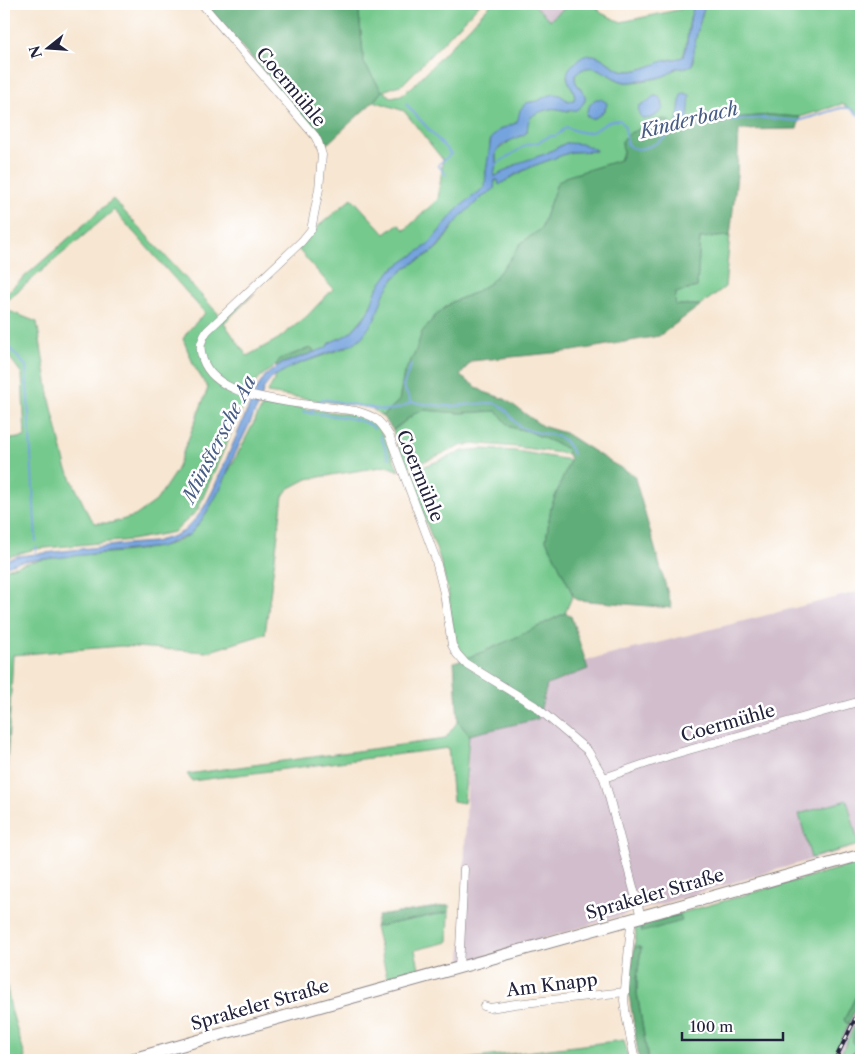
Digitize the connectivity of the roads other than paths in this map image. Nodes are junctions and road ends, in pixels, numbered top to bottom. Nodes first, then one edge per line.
1 (202, 4) edge
2 (861, 701) edge
3 (604, 778) junction
4 (861, 855) edge
5 (464, 869) dead end
6 (635, 918) junction
7 (459, 968) junction
8 (625, 992) junction
9 (484, 1006) dead end
10 (861, 1054) edge
11 (129, 1060) edge
12 (635, 1060) edge
13 (855, 1060) edge

1 - 3 street, Coermühle
2 - 3 street, Coermühle
3 - 6 street, Coermühle
4 - 6 main road, Sprakeler Straße
5 - 7 street
6 - 7 main road, Sprakeler Straße
6 - 8 street, Am Knapp
7 - 11 main road, Sprakeler Straße
8 - 9 street, Am Knapp
8 - 12 street, Am Knapp
10 - 13 main road

